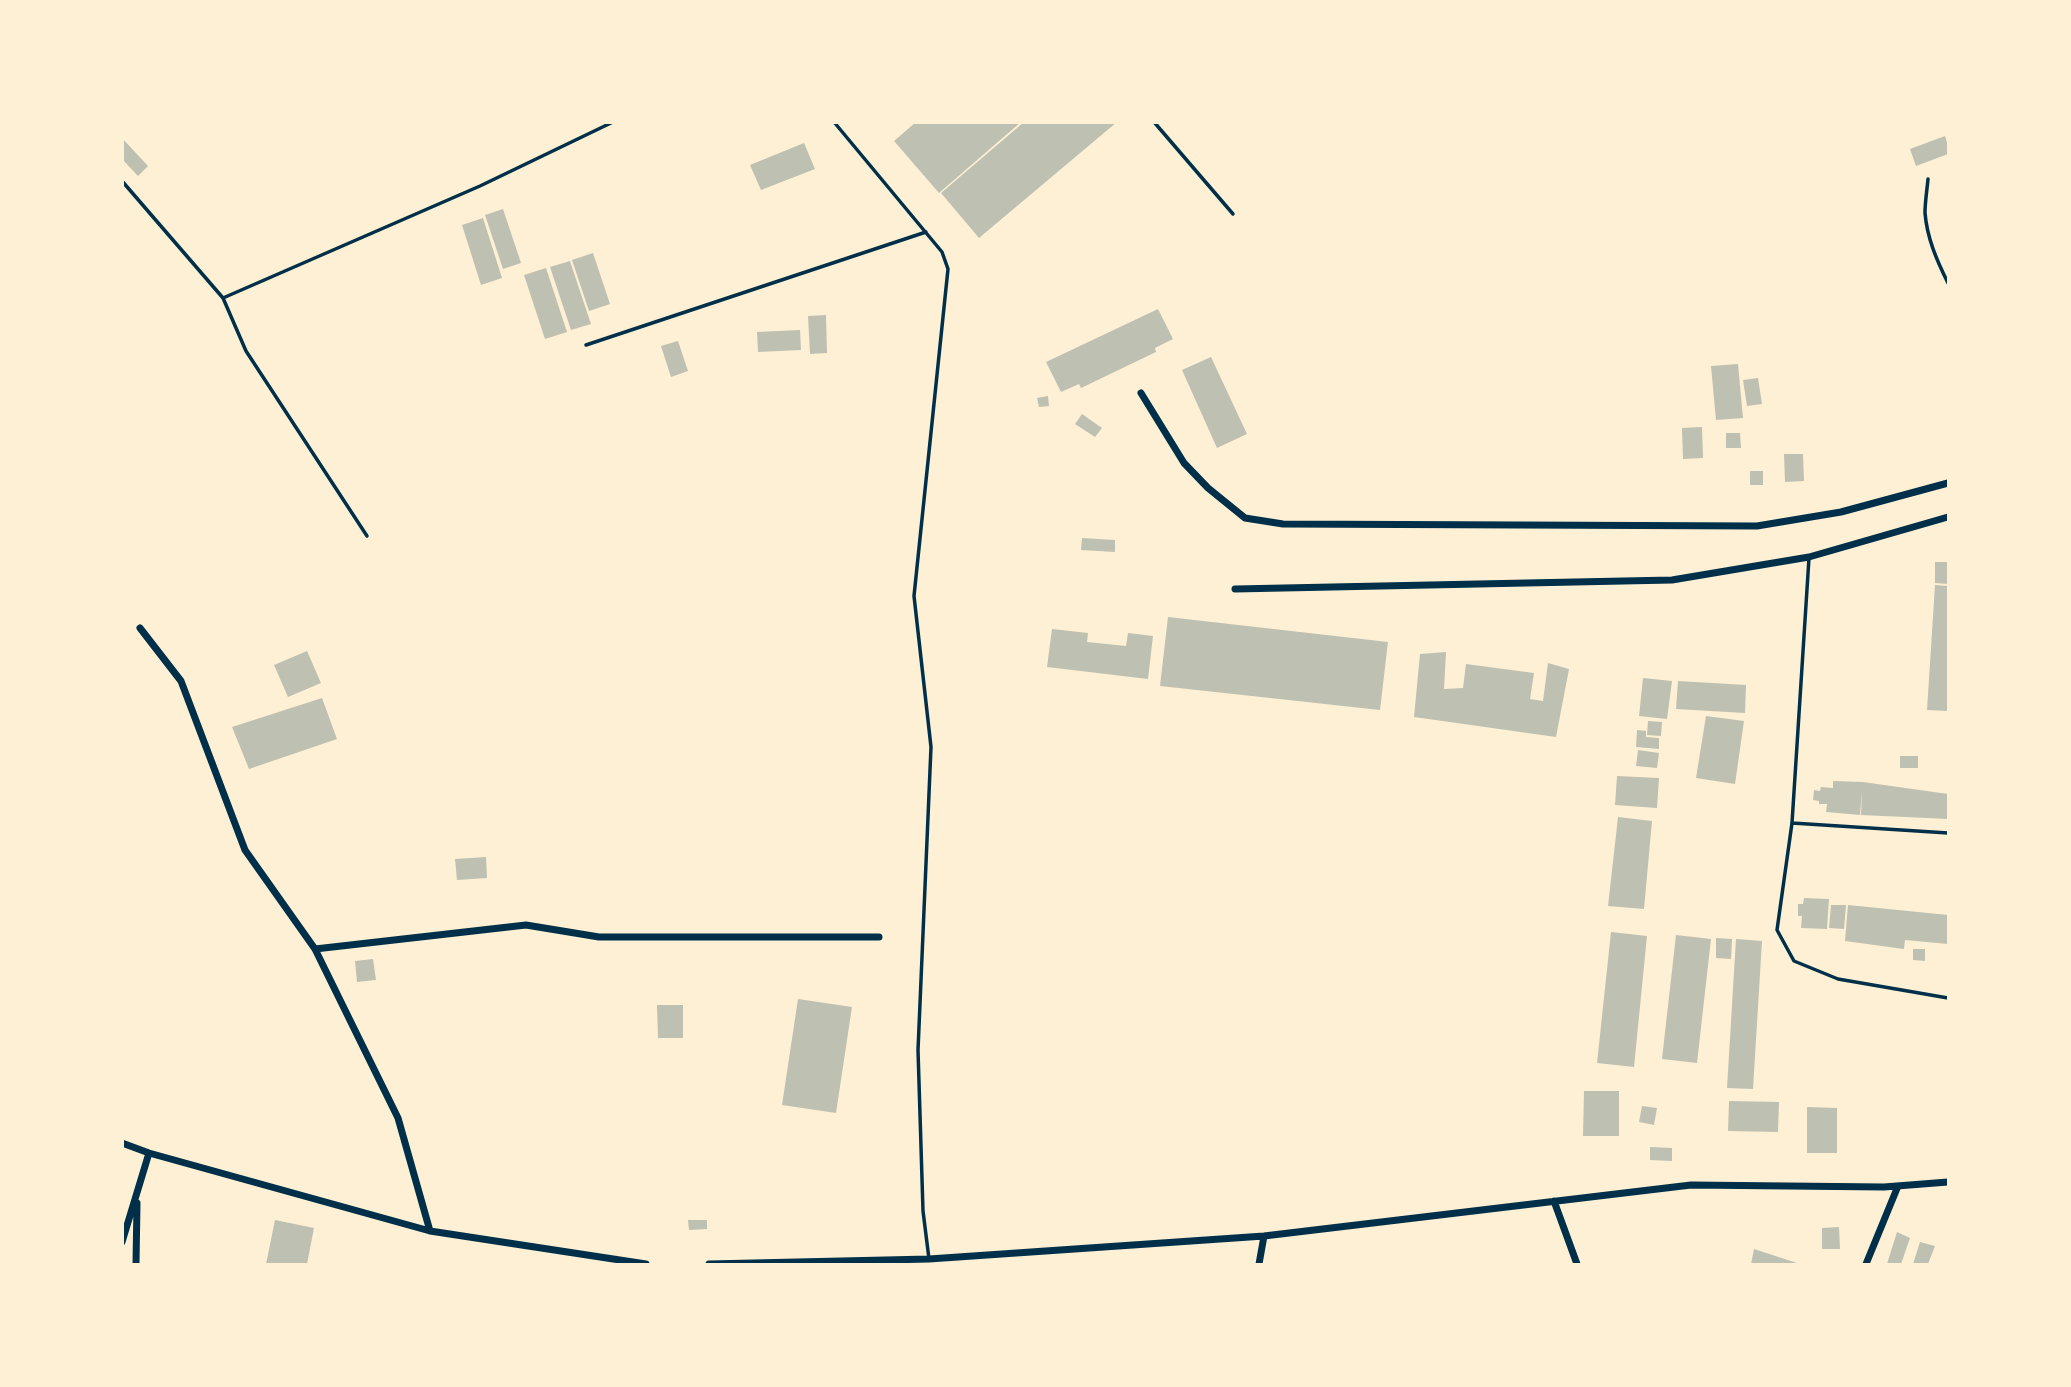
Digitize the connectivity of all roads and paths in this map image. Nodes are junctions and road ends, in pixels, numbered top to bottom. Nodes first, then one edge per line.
1 (613, 122) edge
2 (834, 122) edge
3 (1154, 122) edge
4 (1928, 180) dead end
5 (122, 181) edge
6 (1233, 214) dead end
7 (926, 232) junction
8 (1948, 283) edge
9 (223, 298) junction
10 (586, 345) dead end
11 (1141, 393) dead end
12 (1948, 483) edge
13 (1948, 517) edge
14 (367, 537) dead end
15 (1809, 557) junction
16 (1235, 589) dead end
17 (139, 628) dead end
18 (1792, 823) junction
19 (1948, 833) edge
20 (878, 937) dead end
21 (315, 949) junction
22 (1948, 998) edge
23 (122, 1143) edge
24 (149, 1153) junction
25 (1948, 1182) edge
26 (1898, 1186) junction
27 (137, 1196) junction
28 (1554, 1201) junction
29 (430, 1231) junction
30 (1264, 1236) junction
31 (122, 1242) edge
32 (929, 1259) junction
33 (136, 1265) edge
34 (646, 1265) edge
35 (709, 1265) edge
36 (1259, 1265) edge
37 (1577, 1265) edge
38 (1866, 1265) edge

1 - 9 lane
2 - 7 lane
3 - 6 lane
4 - 8 lane
5 - 9 lane
7 - 10 lane
7 - 32 lane
9 - 14 lane
11 - 12 street
13 - 15 street
15 - 16 street
15 - 18 lane
17 - 21 street
18 - 19 lane
18 - 22 lane
20 - 21 street
21 - 29 street
23 - 24 street
24 - 27 street
24 - 29 street
25 - 26 street
26 - 28 street
26 - 38 street
27 - 31 street
27 - 33 street
28 - 30 street
28 - 37 street
29 - 34 street
30 - 32 street
30 - 36 street
32 - 35 street

